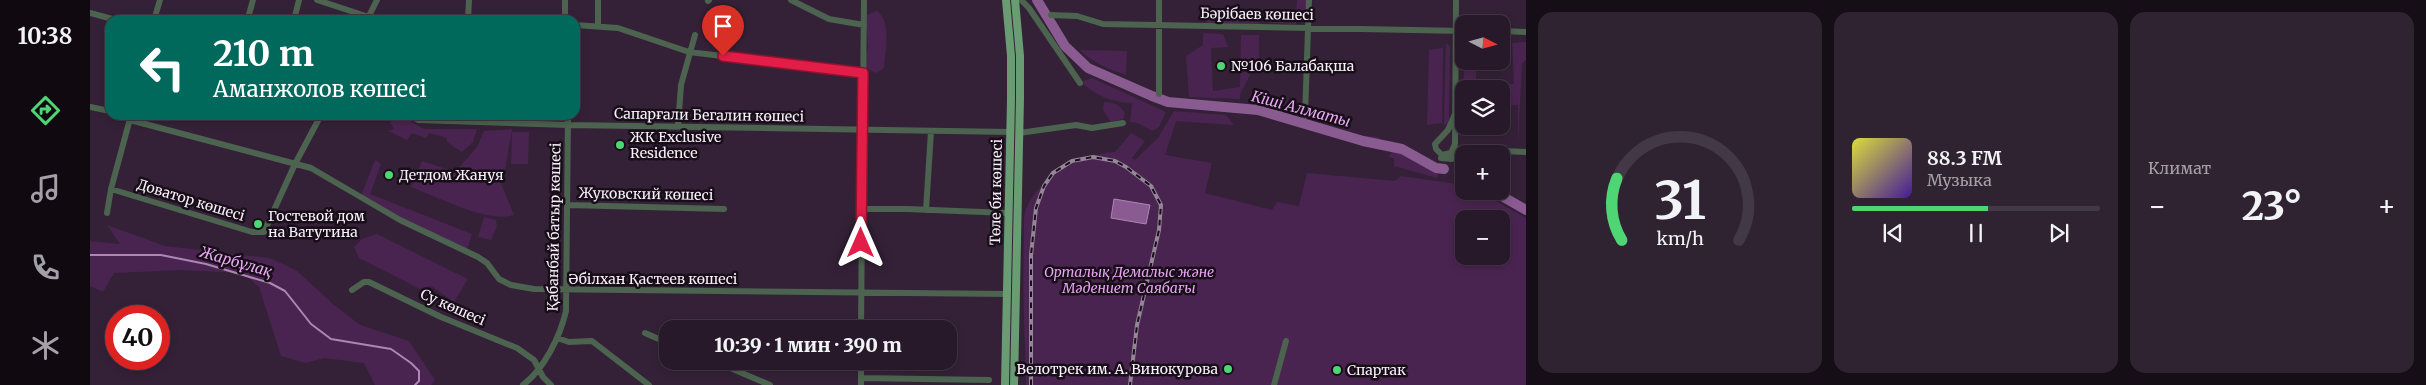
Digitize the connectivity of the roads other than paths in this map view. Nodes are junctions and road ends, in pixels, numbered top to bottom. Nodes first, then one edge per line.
1 (160, 0) edge
2 (253, 0) edge
3 (299, 0) edge
4 (317, 0) edge
5 (377, 0) edge
6 (469, 0) edge
7 (565, 0) edge
8 (598, 0) edge
9 (791, 0) edge
10 (864, 0) edge
11 (1006, 0) edge
12 (1015, 0) edge
13 (1021, 0) edge
14 (1159, 0) edge
15 (1310, 0) edge
16 (1456, 0) edge
17 (90, 14) edge
18 (156, 15) edge
19 (249, 15) edge
20 (295, 15) edge
21 (366, 15) edge
22 (370, 15) edge
23 (468, 15) edge
24 (566, 15) edge
25 (1051, 15) dead end
26 (1456, 15) edge
27 (105, 17) edge
28 (580, 25) edge
29 (864, 25) junction
30 (1159, 25) junction
31 (598, 26) junction
32 (1309, 28) junction
33 (1455, 30) edge
34 (1510, 31) edge
35 (1526, 32) edge
36 (695, 35) dead end
37 (689, 52) junction
38 (863, 73) junction
39 (1080, 83) dead end
40 (1159, 94) dead end
41 (90, 107) edge
42 (105, 110) edge
43 (1455, 114) joint
44 (1305, 116) dead end
45 (129, 120) edge
46 (144, 120) edge
47 (318, 120) edge
48 (418, 120) edge
49 (568, 120) edge
50 (1123, 123) dead end
51 (568, 125) junction
52 (678, 126) junction
53 (862, 130) junction
54 (931, 131) junction
55 (1010, 132) junction
56 (1019, 133) junction
57 (1454, 149) junction
58 (1526, 152) edge
59 (295, 164) junction
60 (111, 189) junction
61 (568, 205) junction
62 (724, 209) dead end
63 (861, 209) junction
64 (926, 210) junction
65 (107, 213) dead end
66 (1008, 213) junction
67 (352, 290) dead end
68 (566, 291) junction
69 (861, 293) junction
70 (1007, 294) junction
71 (861, 320) edge
72 (645, 332) dead end
73 (557, 338) junction
74 (659, 339) edge
75 (1286, 341) dead end
76 (539, 368) junction
77 (735, 370) edge
78 (989, 380) dead end
79 (861, 381) edge
80 (523, 385) edge
81 (551, 385) edge
82 (649, 385) edge
83 (770, 385) edge
84 (1003, 385) edge
85 (1015, 385) edge
86 (1274, 385) edge

1 - 18 street
2 - 19 street
3 - 20 street
4 - 21 street
5 - 22 street
6 - 23 street
7 - 24 street
8 - 31 street
9 - 29 street
10 - 29 street
11 - 55 main road, Төле би көшесі
12 - 56 main road, Төле би көшесі
13 - 39 street
14 - 30 street
15 - 32 street
16 - 26 street
17 - 27 street
25 - 30 street, Бәрібаев көшесі
28 - 31 street
29 - 38 street
30 - 32 street, Бәрібаев көшесі
30 - 40 street
31 - 37 street
32 - 33 street, Бәрібаев көшесі
32 - 44 street
34 - 35 street
36 - 37 street
37 - 38 street
37 - 52 street
38 - 53 street
41 - 42 street
43 - 57 street
43 - 57 street
45 - 60 street
46 - 59 street, Әбілхан Қастеев көшесі
47 - 59 street
48 - 51 street, Сапарғали Бегалин көшесі
49 - 51 street, Қабанбай батыр көшесі
50 - 56 street
51 - 52 street, Сапарғали Бегалин көшесі
51 - 61 street, Қабанбай батыр көшесі
52 - 53 street, Сапарғали Бегалин көшесі
53 - 54 street, Сапарғали Бегалин көшесі
53 - 63 street
54 - 55 street, Сапарғали Бегалин көшесі
54 - 64 street
55 - 66 main road, Төле би көшесі
56 - 85 main road, Төле би көшесі
57 - 58 street
59 - 60 street, Доватор көшесі
59 - 68 street, Әбілхан Қастеев көшесі
60 - 65 street
61 - 62 street, Жуковский көшесі
61 - 68 street, Қабанбай батыр көшесі
63 - 64 street
63 - 69 street
64 - 66 street
66 - 70 main road, Төле би көшесі
67 - 76 street, Су көшесі
68 - 69 street, Әбілхан Қастеев көшесі
68 - 73 street, Қабанбай батыр көшесі
69 - 70 street, Әбілхан Қастеев көшесі
69 - 71 street
70 - 84 main road, Төле би көшесі
72 - 74 street
73 - 76 street, Қабанбай батыр көшесі
73 - 82 street
75 - 86 street
76 - 80 street, Қабанбай батыр көшесі
76 - 81 street, Су көшесі
77 - 83 street
78 - 79 street

